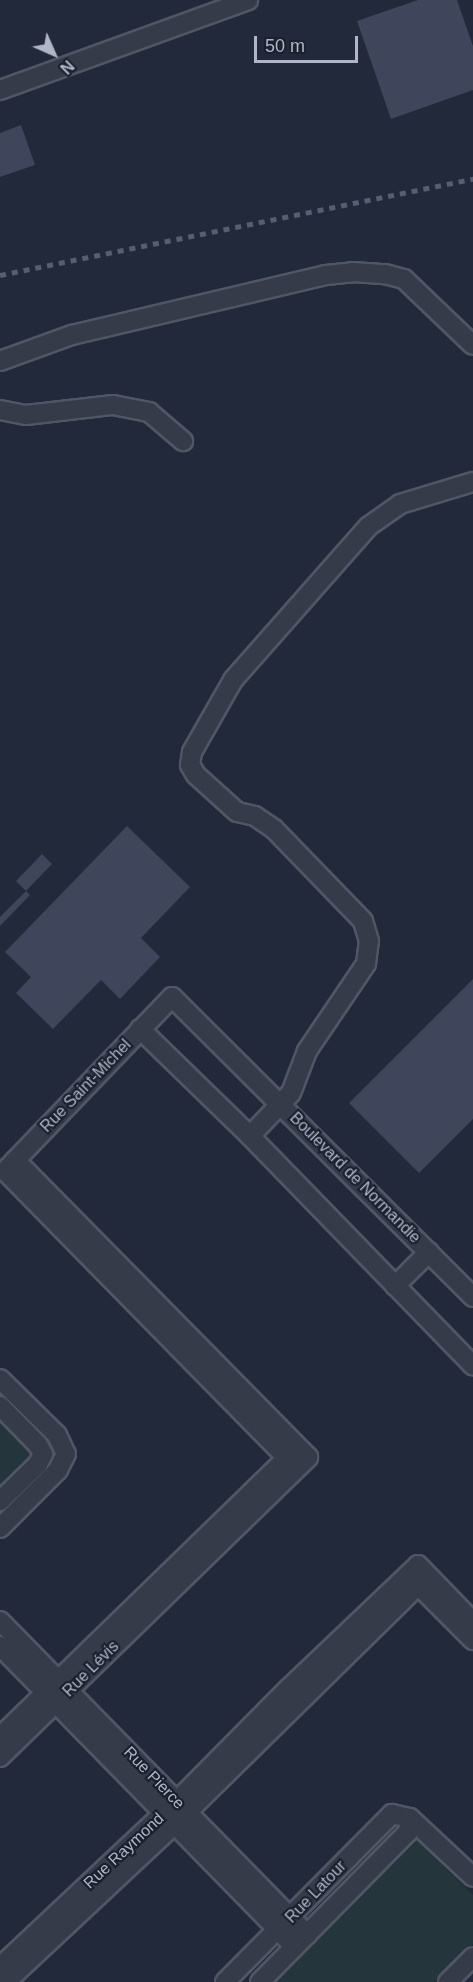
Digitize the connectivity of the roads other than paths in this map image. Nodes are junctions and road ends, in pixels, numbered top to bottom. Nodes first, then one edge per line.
1 (248, 0) edge
2 (0, 90) edge
3 (473, 345) edge
4 (0, 361) edge
5 (0, 410) edge
6 (183, 441) dead end
7 (473, 482) edge
8 (172, 997) joint
9 (140, 1029) junction
10 (280, 1104) junction
11 (250, 1136) junction
12 (7, 1168) edge
13 (429, 1252) junction
14 (395, 1286) junction
15 (473, 1297) edge
16 (152, 1310) junction
17 (473, 1365) edge
18 (0, 1379) edge
19 (0, 1406) edge
20 (43, 1454) junction
21 (66, 1454) junction
22 (308, 1457) junction
23 (287, 1458) junction
24 (0, 1501) edge
25 (0, 1528) edge
26 (418, 1565) junction
27 (176, 1576) junction
28 (418, 1585) junction
29 (0, 1620) edge
30 (473, 1622) edge
31 (473, 1640) edge
32 (0, 1646) edge
33 (57, 1692) junction
34 (295, 1694) junction
35 (0, 1737) edge
36 (0, 1757) edge
37 (176, 1813) junction
38 (410, 1818) junction
39 (470, 1869) edge
40 (285, 1924) junction
41 (39, 1941) junction
42 (301, 1941) junction
43 (473, 1957) edge
44 (0, 1967) edge
45 (6, 1982) edge
46 (225, 1982) edge
47 (260, 1982) edge
48 (448, 1982) edge

1 - 2 street
3 - 4 street
5 - 6 street
7 - 10 street
8 - 9 street, Rue Saint-Michel
8 - 10 street, Boulevard de Normandie
9 - 11 street
9 - 12 street, Rue Saint-Michel
10 - 11 street, Boulevard de Normandie
10 - 13 street, Boulevard de Normandie
11 - 14 street
12 - 16 street
13 - 14 street, Boulevard de Normandie
13 - 15 street, Boulevard de Normandie
14 - 17 street
16 - 22 street
16 - 23 street
18 - 21 street
19 - 20 street
20 - 21 street
20 - 24 street
21 - 25 street
22 - 23 street
22 - 27 street, Rue Lévis
23 - 27 street, Rue Lévis
26 - 28 street
26 - 30 street
26 - 34 street, Rue Raymond
27 - 33 street, Rue Lévis
28 - 31 street
28 - 34 street, Rue Raymond
29 - 33 street, Rue Pierce
32 - 33 street, Rue Pierce
33 - 35 street, Rue Lévis
33 - 36 street, Rue Lévis
33 - 37 street, Rue Pierce
34 - 37 street, Rue Raymond
37 - 40 street, Rue Pierce
37 - 41 street, Rue Raymond
38 - 39 street
38 - 40 street, Rue Latour
38 - 42 street, Rue Latour
40 - 42 street, Rue Pierce
40 - 46 street, Rue Latour
41 - 44 street, Rue Raymond
41 - 45 street, Rue Raymond
42 - 47 street, Rue Latour
43 - 48 street

